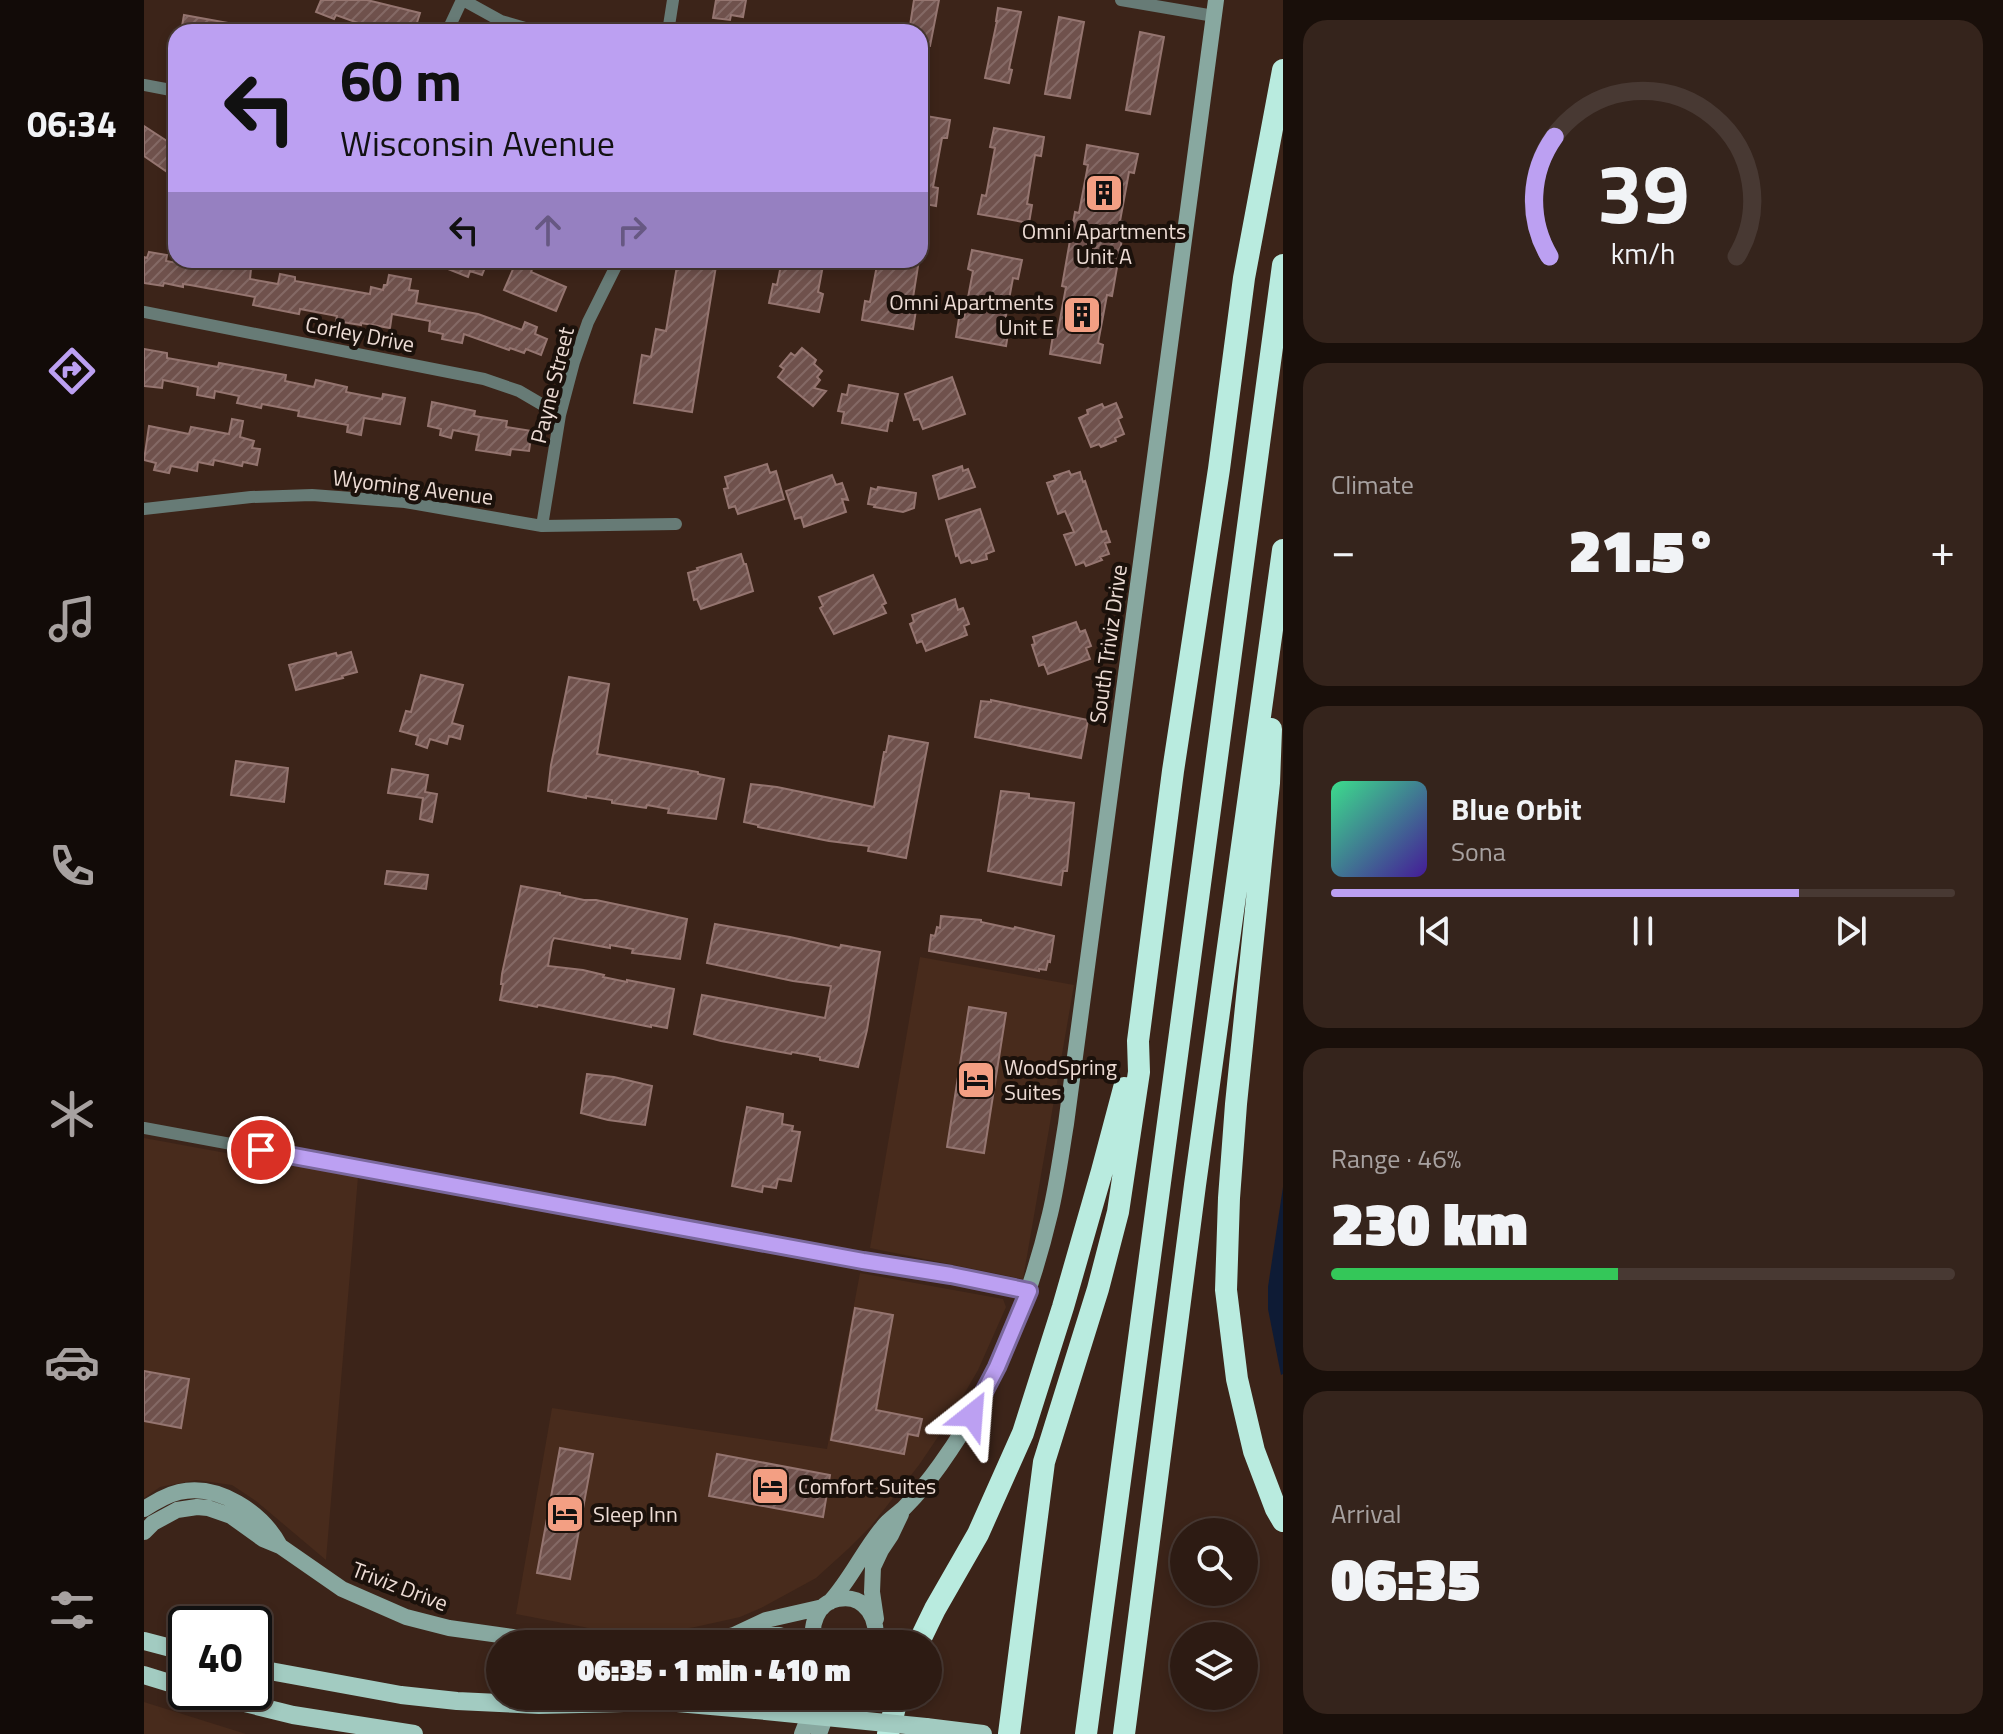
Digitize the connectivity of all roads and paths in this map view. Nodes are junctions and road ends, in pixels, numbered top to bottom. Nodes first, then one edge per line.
1 (462, 0) edge
2 (673, 0) edge
3 (1121, 0) edge
4 (1215, 8) edge
5 (451, 24) edge
6 (511, 24) edge
7 (669, 24) edge
8 (1283, 70) edge
9 (144, 85) edge
10 (168, 90) edge
11 (1283, 265) edge
12 (615, 268) edge
13 (144, 312) edge
14 (560, 415) junction
15 (144, 509) edge
16 (676, 524) dead end
17 (542, 526) junction
18 (1283, 550) edge
19 (1276, 600) junction
20 (1138, 1041) junction
21 (144, 1128) edge
22 (1029, 1291) junction
23 (144, 1509) edge
24 (903, 1509) junction
25 (1283, 1521) edge
26 (144, 1532) edge
27 (280, 1546) junction
28 (827, 1604) junction
29 (876, 1625) junction
30 (745, 1630) edge
31 (812, 1630) edge
32 (877, 1630) edge
33 (925, 1630) edge
34 (486, 1633) edge
35 (144, 1641) edge
36 (168, 1647) edge
37 (272, 1671) edge
38 (144, 1675) edge
39 (168, 1682) edge
40 (272, 1710) edge
41 (811, 1710) edge
42 (828, 1710) edge
43 (894, 1710) edge
44 (414, 1734) edge
45 (802, 1734) edge
46 (819, 1734) edge
47 (888, 1734) edge
48 (983, 1734) edge
49 (1009, 1734) edge
50 (1086, 1734) edge
51 (1124, 1734) edge

1 - 5 street
1 - 6 street
2 - 7 street
3 - 4 street
4 - 22 street, South Triviz Drive
8 - 20 highway
9 - 10 street
11 - 50 highway
12 - 14 street, Payne Street
13 - 14 street, Corley Drive
14 - 17 street, Payne Street
15 - 17 street, Wyoming Avenue
16 - 17 street, Wyoming Avenue
18 - 19 highway
19 - 25 highway
19 - 51 highway
20 - 33 highway
20 - 49 highway
21 - 22 street
22 - 24 street
23 - 27 street, Triviz Drive
24 - 28 street
24 - 29 street
26 - 27 street, Triviz Drive
27 - 34 street, Triviz Drive
28 - 29 street
28 - 30 street
28 - 31 street
29 - 32 street
35 - 36 main road
37 - 48 main road, bridge
38 - 39 main road
40 - 44 main road
41 - 45 street
42 - 46 street
43 - 47 highway

